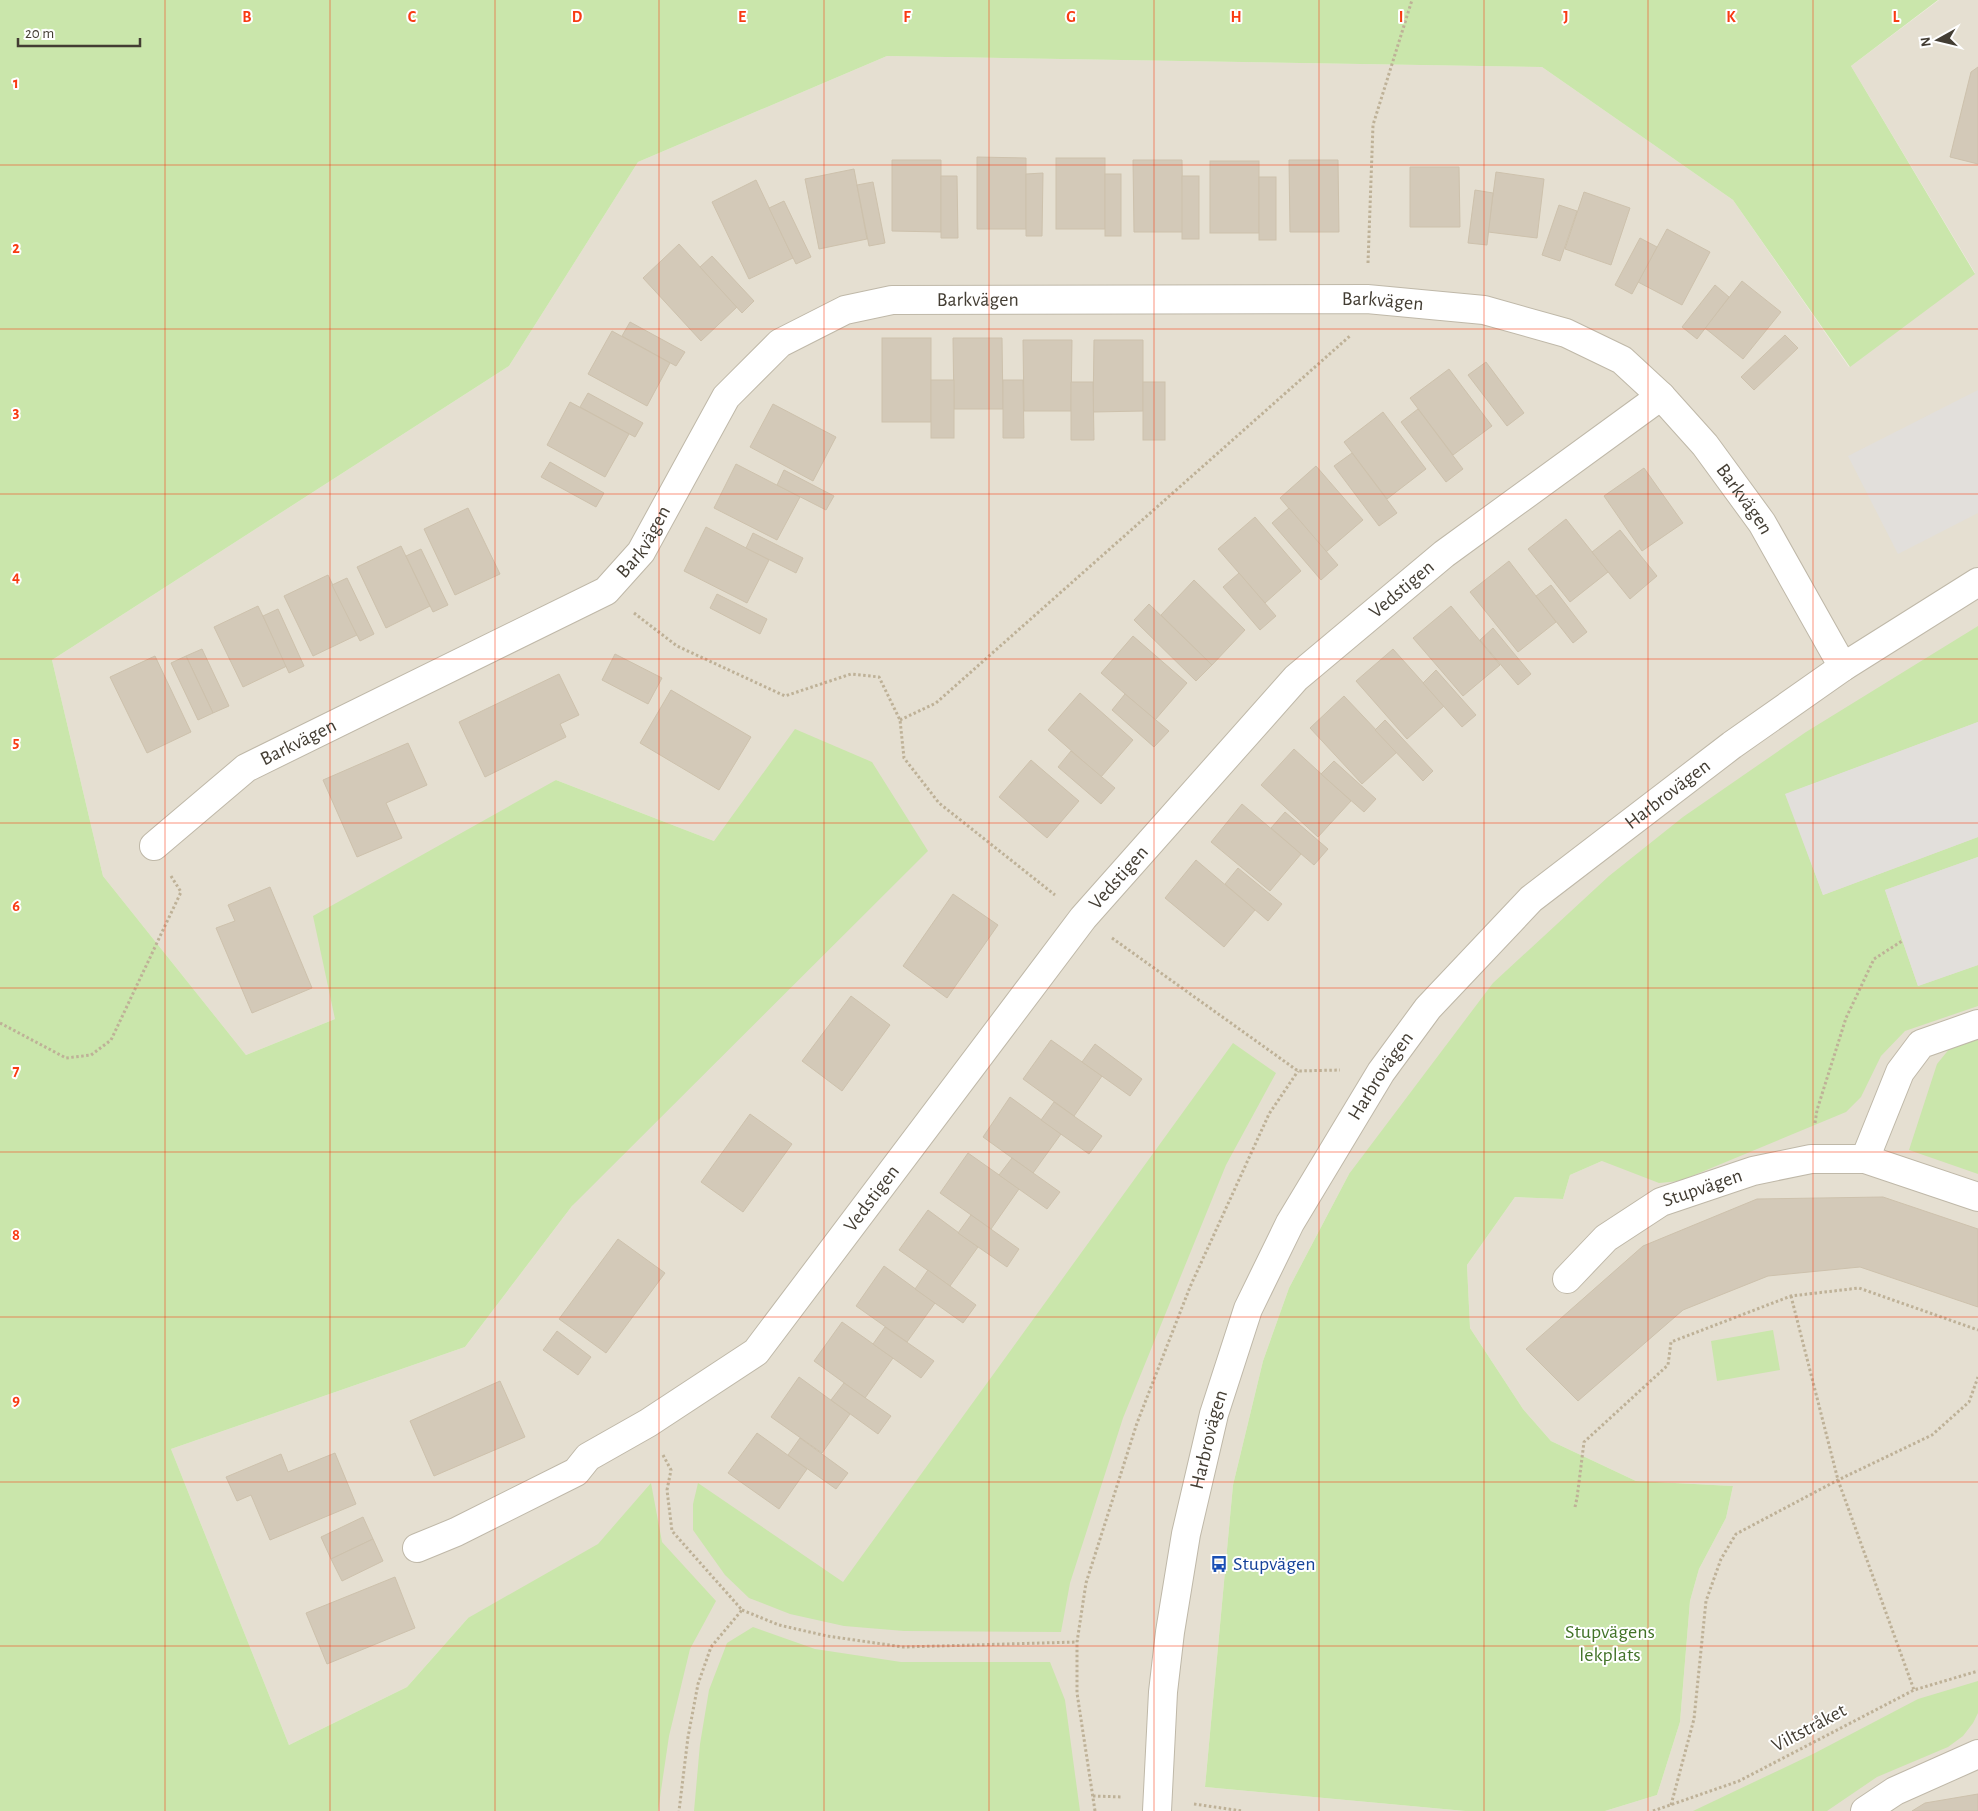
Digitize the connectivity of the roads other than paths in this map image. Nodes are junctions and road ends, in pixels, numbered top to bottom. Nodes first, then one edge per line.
1 (1661, 396) junction
2 (1978, 582) edge
3 (1843, 667) junction
4 (154, 846) road end
5 (1978, 1024) edge
6 (1865, 1159) junction
7 (1978, 1197) edge
8 (1567, 1279) dead end
9 (417, 1548) dead end
10 (1978, 1754) edge
11 (1157, 1805) edge
12 (1865, 1811) edge

1 - 3 street, Barkvägen
1 - 4 street, Barkvägen
1 - 9 street, Vedstigen
2 - 3 street, Harbrovägen
3 - 11 street, Harbrovägen
5 - 6 street
6 - 7 street, Stupvägen
6 - 8 street, Stupvägen
10 - 12 street

